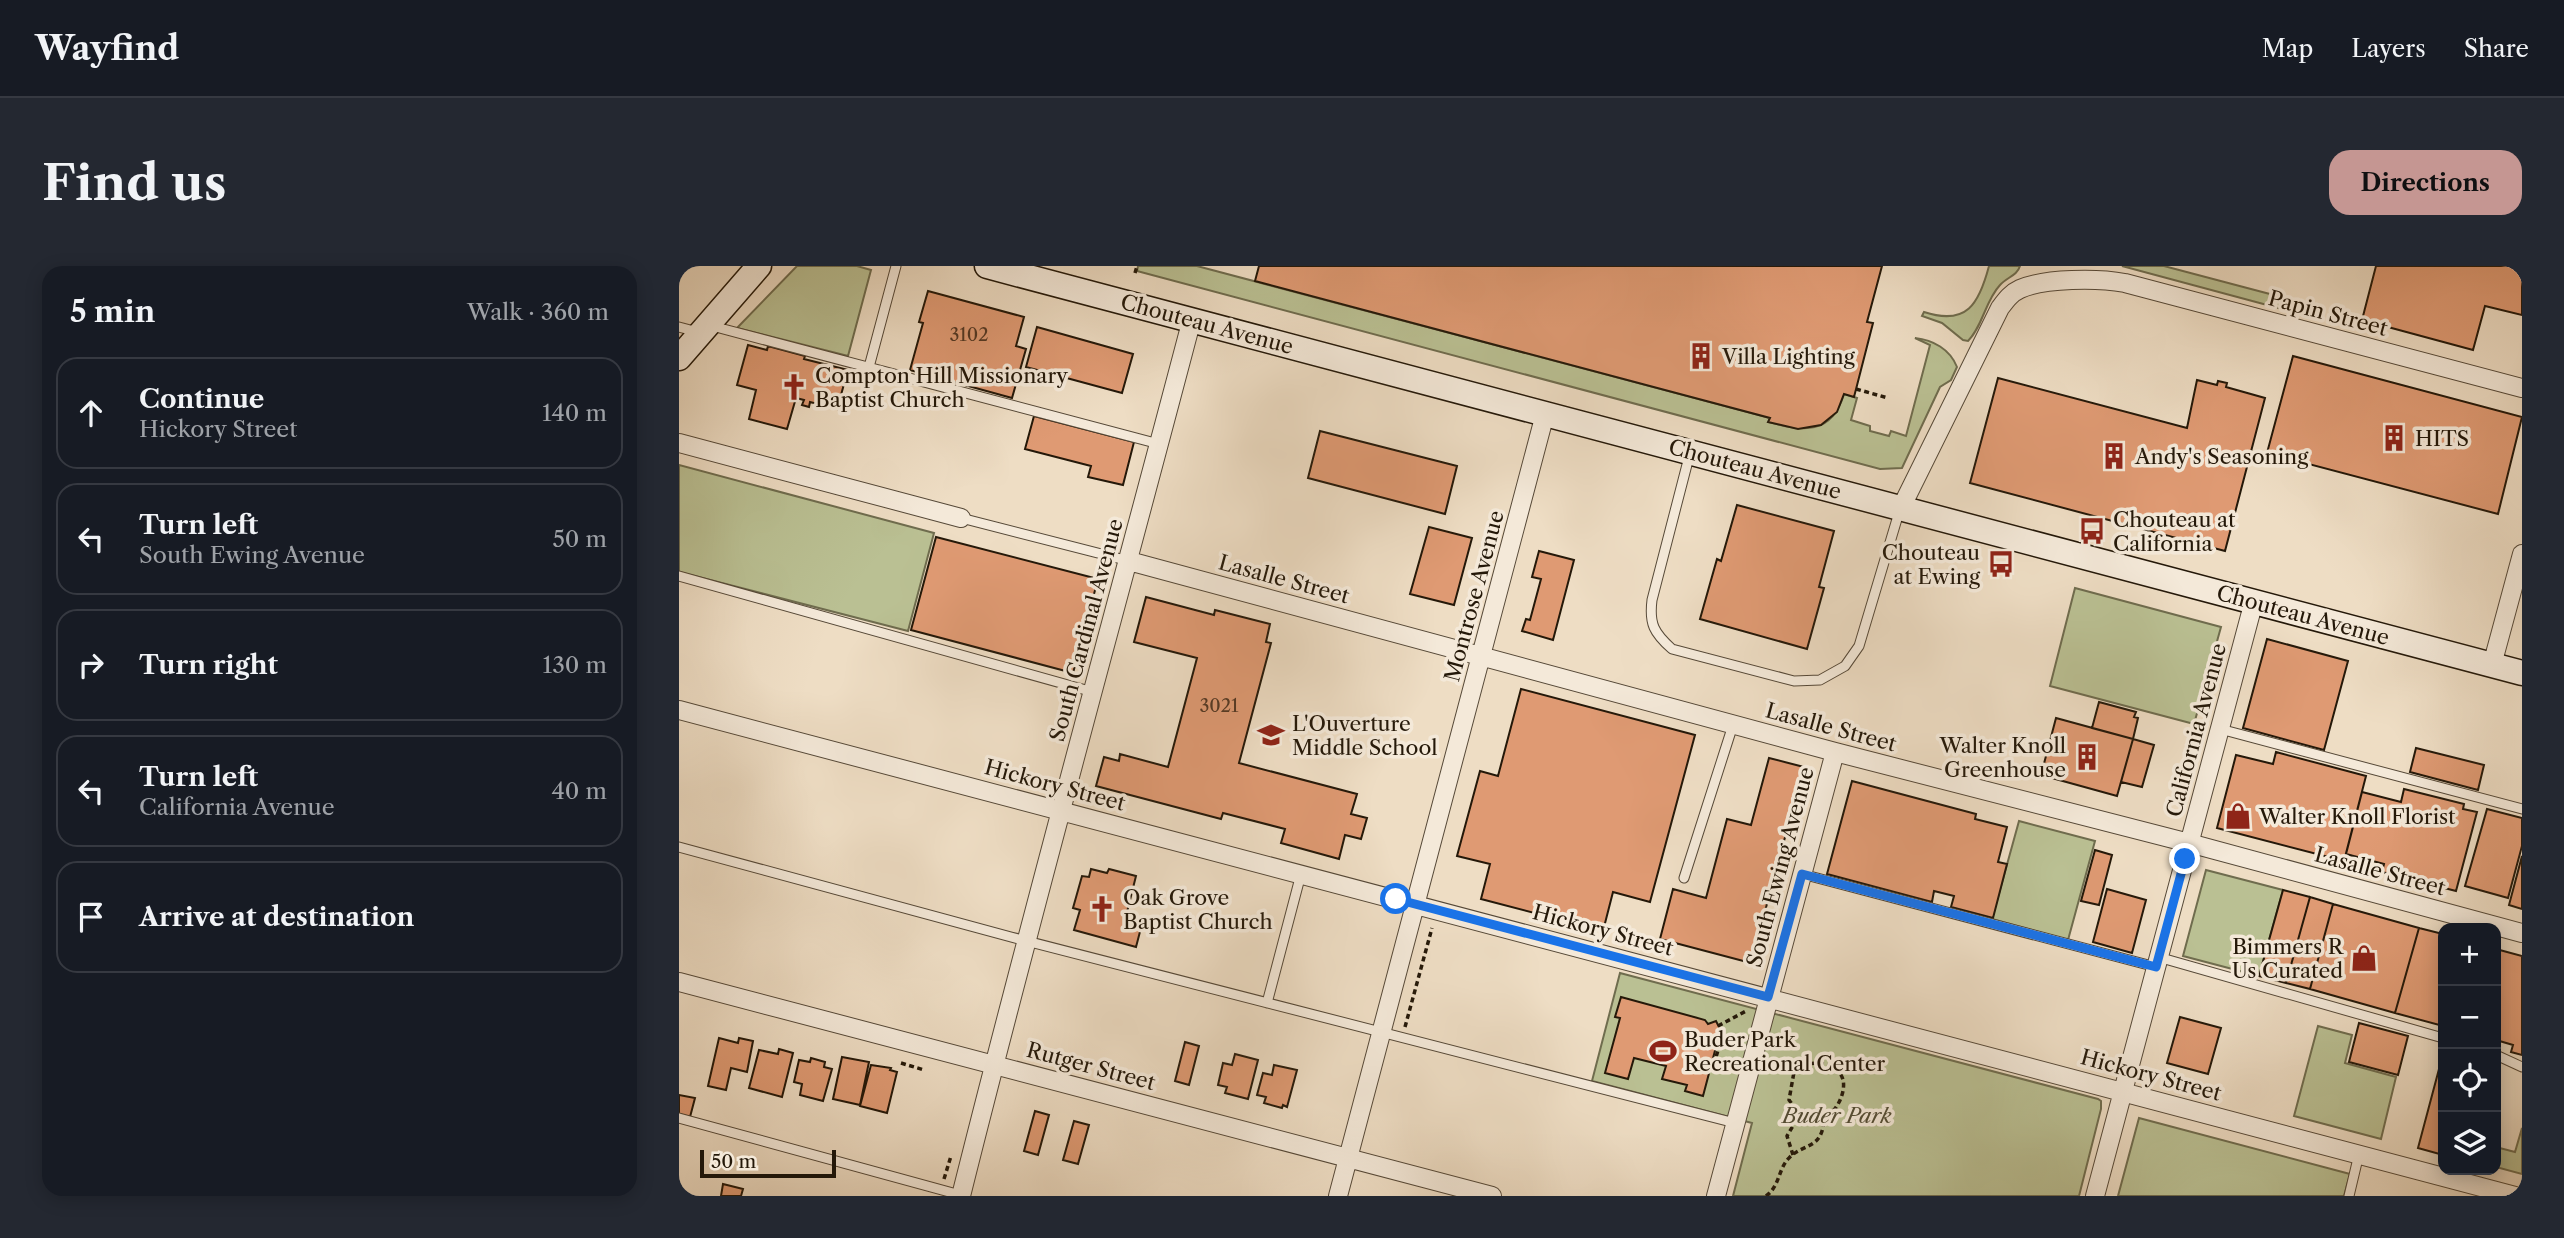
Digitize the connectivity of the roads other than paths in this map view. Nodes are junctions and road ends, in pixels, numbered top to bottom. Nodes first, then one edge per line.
1 (734, 266) edge
2 (759, 266) edge
3 (896, 266) edge
4 (988, 266) edge
5 (1038, 272) edge
6 (734, 294) junction
7 (1192, 319) junction
8 (695, 328) edge
9 (679, 358) edge
10 (869, 368) junction
11 (2522, 388) edge
12 (1545, 414) junction
13 (679, 443) edge
14 (1159, 443) junction
15 (1690, 452) junction
16 (1901, 508) junction
17 (961, 518) joint
18 (2522, 554) edge
19 (1129, 561) junction
20 (679, 576) edge
21 (2254, 601) junction
22 (1482, 656) junction
23 (2492, 665) junction
24 (2522, 673) edge
25 (1093, 692) junction
26 (679, 710) edge
27 (1733, 725) junction
28 (2220, 729) junction
29 (1835, 752) junction
30 (2522, 809) edge
31 (1061, 811) junction
32 (2189, 843) junction
33 (679, 847) edge
34 (1301, 874) junction
35 (1802, 874) junction
36 (1684, 878) dead end
37 (1417, 904) junction
38 (2522, 933) edge
39 (1027, 941) junction
40 (2157, 962) junction
41 (679, 982) edge
42 (1768, 997) junction
43 (1267, 1003) junction
44 (1382, 1033) junction
45 (2438, 1037) edge
46 (2501, 1057) edge
47 (993, 1064) junction
48 (2522, 1067) edge
49 (2123, 1091) junction
50 (679, 1118) edge
51 (1735, 1123) junction
52 (2359, 1154) junction
53 (1348, 1157) junction
54 (963, 1196) edge
55 (1338, 1196) edge
56 (1492, 1196) edge
57 (1716, 1196) edge
58 (2095, 1196) edge
59 (2349, 1196) edge
60 (2515, 1196) edge

1 - 6 main road
2 - 6 main road
3 - 10 lane
4 - 5 main road, Chouteau Avenue
5 - 7 main road, Chouteau Avenue
6 - 8 main road
7 - 12 main road, Chouteau Avenue
7 - 14 street, South Cardinal Avenue
8 - 9 main road
8 - 10 lane
10 - 14 lane
11 - 16 street, Papin Street
12 - 15 main road, Chouteau Avenue
12 - 22 street, Montrose Avenue
13 - 17 street
14 - 19 street, South Cardinal Avenue
15 - 16 main road, Chouteau Avenue
15 - 16 lane
16 - 21 main road, Chouteau Avenue
17 - 19 lane
18 - 23 street
19 - 22 street, Lasalle Street
19 - 25 street, South Cardinal Avenue
20 - 25 lane
21 - 23 main road, Chouteau Avenue
21 - 28 street, California Avenue
22 - 27 street, Lasalle Street
22 - 37 street, Montrose Avenue
23 - 24 main road, Chouteau Avenue
25 - 31 street, South Cardinal Avenue
26 - 31 street, Hickory Street
27 - 29 street, Lasalle Street
27 - 36 lane
28 - 30 lane
28 - 32 street, California Avenue
29 - 32 street, Lasalle Street
29 - 35 street, South Ewing Avenue
31 - 34 street, Hickory Street
31 - 39 street, South Cardinal Avenue
32 - 38 street, Lasalle Street
32 - 40 street, California Avenue
33 - 39 lane
34 - 37 street, Hickory Street
34 - 43 lane
35 - 40 lane
35 - 42 street, South Ewing Avenue
37 - 42 street, Hickory Street
37 - 44 street, Montrose Avenue
39 - 43 lane
39 - 47 street, South Cardinal Avenue
40 - 45 lane
40 - 49 street, California Avenue
41 - 47 street, Rutger Street
42 - 49 street, Hickory Street
42 - 51 street, South Ewing Avenue
43 - 44 lane
44 - 51 lane
44 - 53 street, Montrose Avenue
46 - 48 lane
47 - 53 street, Rutger Street
47 - 54 street, South Cardinal Avenue
49 - 52 street, Hickory Street
49 - 58 street, California Avenue
50 - 54 lane
51 - 57 street, South Ewing Avenue
52 - 59 lane
52 - 60 street, Hickory Street
53 - 55 street, Montrose Avenue
53 - 56 street, Rutger Street

